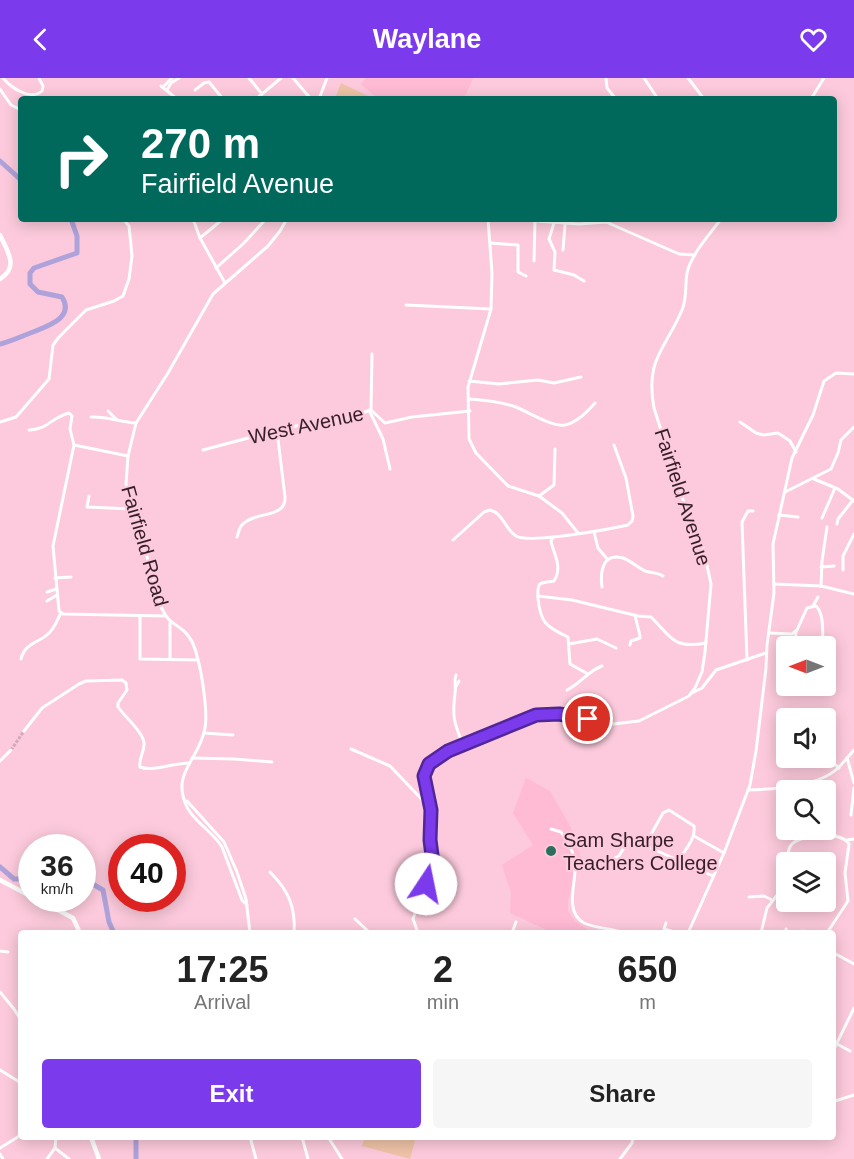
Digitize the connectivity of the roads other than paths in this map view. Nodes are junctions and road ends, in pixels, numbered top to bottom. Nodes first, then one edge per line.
1 (3, 78) edge
2 (39, 78) edge
3 (172, 78) edge
4 (179, 78) edge
5 (249, 78) edge
6 (281, 78) edge
7 (293, 78) edge
8 (327, 78) edge
9 (606, 78) edge
10 (645, 78) edge
11 (688, 78) edge
12 (824, 78) edge
13 (164, 88) junction
14 (0, 89) edge
15 (195, 90) dead end
16 (262, 94) junction
17 (173, 96) edge
18 (221, 96) edge
19 (260, 96) edge
20 (308, 96) edge
21 (320, 96) edge
22 (614, 96) edge
23 (656, 96) edge
24 (702, 96) edge
25 (813, 96) edge
26 (18, 108) edge
27 (126, 222) edge
28 (194, 222) edge
29 (219, 222) edge
30 (263, 222) edge
31 (285, 222) edge
32 (488, 222) edge
33 (535, 222) edge
34 (544, 222) edge
35 (719, 222) edge
36 (554, 223) junction
37 (565, 224) junction
38 (0, 235) edge
39 (200, 238) junction
40 (490, 243) junction
41 (563, 250) dead end
42 (696, 255) junction
43 (534, 261) dead end
44 (216, 268) junction
45 (526, 276) dead end
46 (0, 279) edge
47 (584, 281) dead end
48 (225, 283) junction
49 (406, 305) dead end
50 (491, 309) junction
51 (372, 354) dead end
52 (854, 374) edge
53 (581, 377) dead end
54 (469, 381) junction
55 (469, 399) junction
56 (595, 403) dead end
57 (370, 410) junction
58 (108, 411) dead end
59 (470, 411) junction
60 (91, 417) dead end
61 (117, 420) junction
62 (0, 422) edge
63 (740, 422) dead end
64 (136, 423) junction
65 (854, 428) edge
66 (28, 430) dead end
67 (276, 430) junction
68 (74, 445) junction
69 (614, 445) dead end
70 (555, 449) dead end
71 (202, 450) dead end
72 (796, 452) junction
73 (128, 456) junction
74 (390, 469) dead end
75 (814, 478) junction
76 (835, 488) junction
77 (785, 492) junction
78 (89, 496) dead end
79 (539, 496) junction
80 (854, 501) edge
81 (132, 509) junction
82 (753, 511) dead end
83 (779, 515) junction
84 (798, 517) dead end
85 (822, 518) dead end
86 (837, 524) dead end
87 (827, 527) dead end
88 (594, 532) junction
89 (578, 533) junction
90 (854, 534) edge
91 (555, 536) junction
92 (237, 537) dead end
93 (453, 540) dead end
94 (608, 560) junction
95 (834, 566) dead end
96 (821, 567) junction
97 (843, 570) dead end
98 (663, 576) dead end
99 (72, 577) dead end
100 (56, 578) junction
101 (774, 584) junction
102 (821, 586) junction
103 (602, 587) dead end
104 (56, 589) junction
105 (47, 592) dead end
106 (854, 594) edge
107 (57, 595) junction
108 (538, 596) junction
109 (818, 597) dead end
110 (47, 601) dead end
111 (813, 606) junction
112 (61, 613) junction
113 (635, 615) junction
114 (165, 616) junction
115 (140, 617) junction
116 (170, 623) junction
117 (796, 631) junction
118 (769, 633) junction
119 (796, 636) edge
120 (822, 636) edge
121 (706, 643) junction
122 (569, 644) junction
123 (630, 645) dead end
124 (616, 648) dead end
125 (766, 652) junction
126 (21, 659) dead end
127 (170, 659) junction
128 (198, 660) junction
129 (747, 660) junction
130 (602, 666) dead end
131 (588, 674) junction
132 (456, 675) dead end
133 (459, 681) dead end
134 (455, 688) junction
135 (567, 690) dead end
136 (692, 693) junction
137 (24, 730) tunnel mouth
138 (204, 733) junction
139 (233, 735) dead end
140 (463, 745) junction
141 (11, 750) tunnel mouth
142 (351, 750) dead end
143 (854, 750) edge
144 (192, 758) junction
145 (847, 758) junction
146 (0, 761) edge
147 (272, 762) dead end
148 (189, 763) junction
149 (838, 768) joint
150 (854, 783) edge
151 (854, 788) edge
152 (748, 790) junction
153 (431, 810) junction
154 (851, 815) dead end
155 (550, 829) dead end
156 (694, 836) junction
157 (854, 839) edge
158 (847, 840) junction
159 (645, 845) junction
160 (788, 852) edge
161 (724, 853) junction
162 (678, 861) junction
163 (606, 862) dead end
164 (270, 872) dead end
165 (713, 877) junction
166 (0, 880) edge
167 (18, 890) edge
168 (776, 896) edge
169 (748, 897) dead end
170 (772, 900) junction
171 (61, 912) edge
172 (355, 919) dead end
173 (516, 922) dead end
174 (666, 923) dead end
175 (79, 930) edge
176 (250, 930) edge
177 (294, 930) edge
178 (367, 930) edge
179 (417, 930) edge
180 (513, 930) edge
181 (612, 930) edge
182 (668, 930) edge
183 (689, 930) edge
184 (762, 930) edge
185 (829, 930) edge
186 (0, 951) edge
187 (8, 952) dead end
188 (836, 954) edge
189 (854, 964) edge
190 (0, 993) edge
191 (854, 1008) edge
192 (18, 1015) edge
193 (837, 1044) joint
194 (850, 1051) dead end
195 (0, 1070) edge
196 (18, 1081) edge
197 (854, 1095) edge
198 (836, 1101) edge
199 (18, 1137) edge
200 (56, 1140) edge
201 (91, 1140) edge
202 (250, 1140) edge
203 (303, 1140) edge
204 (330, 1140) edge
205 (632, 1140) edge
206 (0, 1148) edge
207 (55, 1148) junction
208 (626, 1153) junction
209 (0, 1154) edge
210 (3, 1159) edge
211 (47, 1159) edge
212 (69, 1159) edge
213 (99, 1159) edge
214 (256, 1159) edge
215 (308, 1159) edge
216 (342, 1159) edge
217 (620, 1159) edge
218 (628, 1159) edge

1 - 2 street
3 - 13 street
4 - 13 street
5 - 16 street
6 - 16 street
7 - 20 street
8 - 21 street
9 - 22 street
10 - 23 street
11 - 24 street
12 - 25 street
13 - 17 street
14 - 26 street
15 - 18 street
16 - 19 street
27 - 62 street
28 - 39 street
29 - 39 street
30 - 44 street
31 - 48 street, Fairfield Road
32 - 40 street
33 - 43 street
34 - 36 street
35 - 42 street, Fairfield Avenue
36 - 37 street
36 - 47 street
37 - 41 street
37 - 42 street
38 - 46 main road
39 - 44 street
40 - 45 street
40 - 50 street
42 - 121 street, Fairfield Avenue
44 - 48 street
48 - 64 street, Fairfield Road
49 - 50 street
50 - 54 street
51 - 57 street
52 - 72 street
53 - 54 street
54 - 55 street
55 - 56 street
55 - 59 street
57 - 59 street, West Avenue
57 - 67 street, West Avenue
57 - 74 street
58 - 61 street
59 - 79 street
60 - 61 street
61 - 64 street
63 - 72 street
64 - 73 street, Fairfield Road
65 - 75 street
66 - 68 street
67 - 71 street, West Avenue
67 - 92 street
68 - 73 street
68 - 100 street
69 - 88 street
70 - 79 street
72 - 77 street
73 - 81 street, Fairfield Road
75 - 76 street
75 - 77 street
76 - 80 street
76 - 85 street
77 - 83 street
78 - 81 street
79 - 89 street
80 - 86 street
81 - 114 street, Fairfield Road
82 - 129 street
83 - 84 street
83 - 101 street
87 - 96 street
88 - 89 street
88 - 94 street
89 - 91 street
90 - 97 street
91 - 93 street
91 - 108 street
94 - 98 street
94 - 103 street
95 - 96 street
96 - 102 street
99 - 100 street
100 - 104 street
101 - 102 street
101 - 118 street
102 - 106 street
104 - 105 street
104 - 107 street
107 - 110 street
107 - 112 street
108 - 113 street
108 - 122 street
109 - 111 street
111 - 117 street
111 - 120 street
112 - 115 street
112 - 126 street
113 - 121 street
113 - 123 street
114 - 115 street
114 - 116 street, Fairfield Road
115 - 127 street
116 - 127 street
116 - 128 street, Fairfield Road
117 - 118 street
117 - 119 street
118 - 125 street
121 - 136 street, Fairfield Avenue
122 - 124 street
122 - 131 street
125 - 129 street
125 - 152 street
127 - 128 street
128 - 138 street, Fairfield Road
129 - 136 street
130 - 131 street
131 - 135 street
132 - 134 street
133 - 134 street
134 - 140 street
136 - 140 street
137 - 148 street
138 - 139 street
138 - 144 street, Fairfield Road
140 - 153 street
141 - 146 street
142 - 153 street
143 - 145 street
144 - 147 street
144 - 148 street, Fairfield Road
145 - 149 street
145 - 150 street
148 - 176 street, Fairfield Road
149 - 152 street
151 - 154 street
152 - 161 street
153 - 179 street
155 - 181 street
156 - 159 street
156 - 161 street
156 - 162 street
157 - 158 street
158 - 160 street
158 - 185 street
159 - 162 street
159 - 163 street
161 - 165 street
162 - 165 street
164 - 177 street
165 - 183 street
166 - 167 main road
168 - 170 street
169 - 170 street
170 - 184 street
171 - 175 main road
172 - 178 street
173 - 180 street
174 - 182 street
186 - 187 street
188 - 189 street
190 - 192 street
191 - 193 street
193 - 194 street
195 - 196 street
197 - 198 street
199 - 206 street
200 - 207 street
201 - 213 main road
202 - 214 street
203 - 215 street
204 - 216 street
205 - 208 street
207 - 211 street
207 - 212 street
208 - 217 street
208 - 218 street
209 - 210 street

